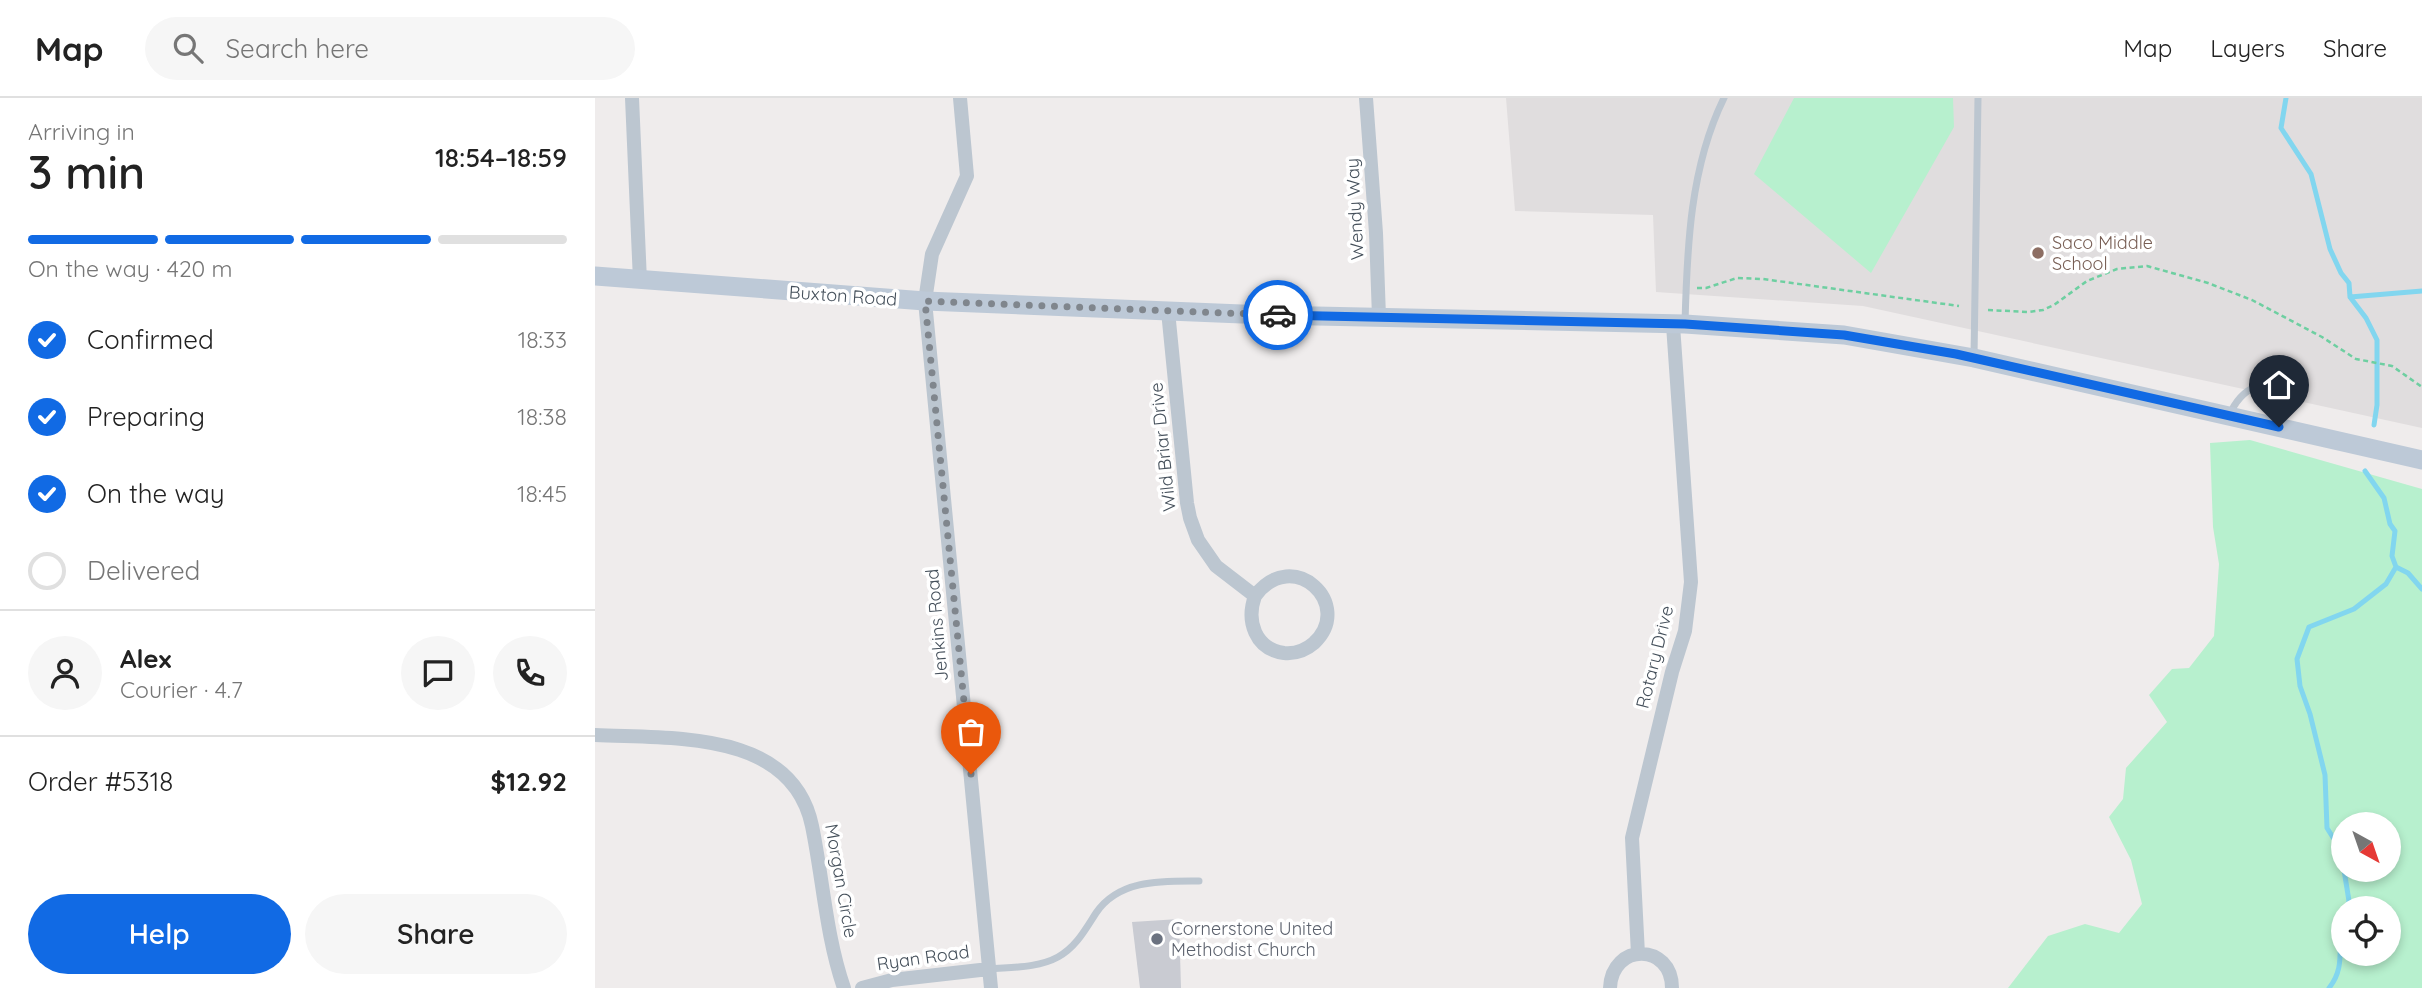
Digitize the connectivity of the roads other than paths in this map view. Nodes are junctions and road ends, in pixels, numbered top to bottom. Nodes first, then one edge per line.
1 (632, 98) edge
2 (960, 98) edge
3 (1366, 98) edge
4 (1716, 98) edge
5 (1724, 98) edge
6 (1978, 98) edge
7 (1715, 117) junction
8 (595, 276) edge
9 (640, 281) junction
10 (925, 301) junction
11 (1168, 311) junction
12 (1379, 317) junction
13 (1679, 324) junction
14 (1974, 358) junction
15 (2296, 384) dead end
16 (2229, 415) junction
17 (2422, 460) edge
18 (1255, 596) junction
19 (595, 735) edge
20 (1199, 881) dead end
21 (1638, 954) junction
22 (989, 969) junction
23 (844, 988) edge
24 (862, 988) edge
25 (991, 988) edge
26 (1610, 988) edge
27 (1672, 988) edge

1 - 9 street
2 - 10 street, Jenkins Road
3 - 12 street, Wendy Way
4 - 7 lane
5 - 7 lane
6 - 14 lane
7 - 13 lane
8 - 9 main road, Buxton Road
9 - 10 main road, Buxton Road
10 - 11 main road, Buxton Road
10 - 22 street, Jenkins Road
11 - 12 main road, Buxton Road
11 - 18 street, Wild Briar Drive
12 - 13 main road, Buxton Road
13 - 14 main road, Buxton Road
13 - 21 street, Rotary Drive
14 - 16 main road, Buxton Road
15 - 16 lane
16 - 17 main road, Buxton Road
18 - 18 street
19 - 23 street, Morgan Circle
20 - 22 lane
21 - 26 street
21 - 27 street
22 - 24 street, Ryan Road
22 - 25 street, Jenkins Road

